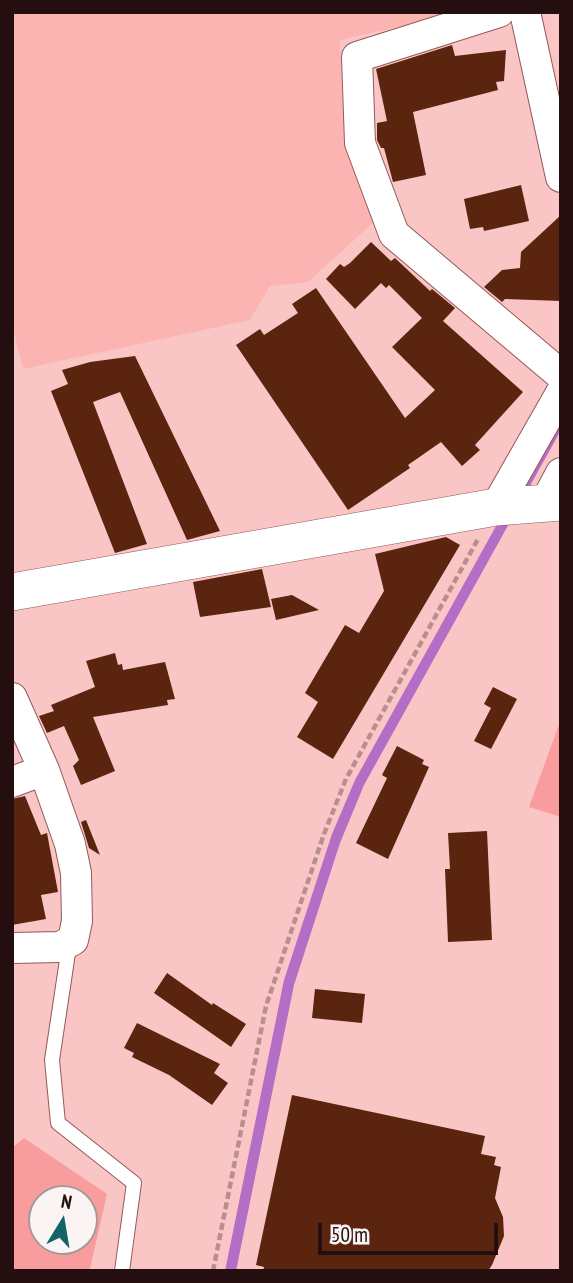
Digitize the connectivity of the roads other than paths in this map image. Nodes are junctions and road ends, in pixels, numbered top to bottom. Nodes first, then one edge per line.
1 (499, 12) edge
2 (525, 12) edge
3 (561, 177) edge
4 (561, 375) edge
5 (561, 393) edge
6 (534, 499) edge
7 (12, 592) edge
8 (12, 698) edge
9 (44, 770) junction
10 (12, 782) edge
11 (60, 947) junction
12 (12, 948) edge
13 (122, 1271) edge

1 - 4 street
2 - 3 street
5 - 6 street
6 - 7 street
8 - 9 street
9 - 10 street
9 - 11 street
11 - 12 street
11 - 13 lane

